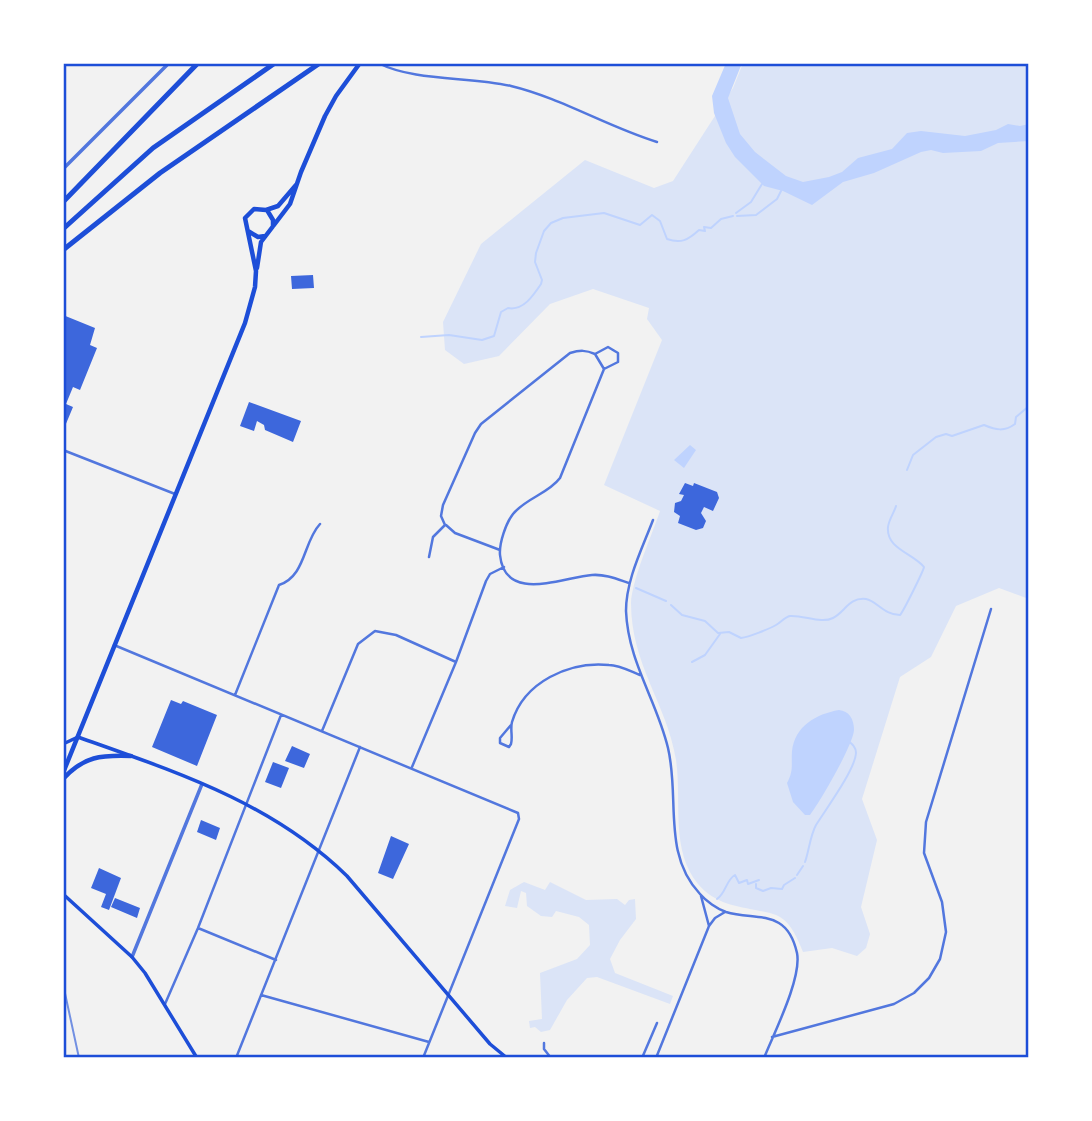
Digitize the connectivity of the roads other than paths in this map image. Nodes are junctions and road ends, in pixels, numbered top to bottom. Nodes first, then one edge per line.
1 (169, 63) edge
2 (198, 63) edge
3 (275, 63) edge
4 (320, 63) edge
5 (360, 63) edge
6 (378, 63) edge
7 (657, 142) dead end
8 (64, 167) edge
9 (296, 185) junction
10 (63, 202) edge
11 (266, 210) junction
12 (273, 226) junction
13 (63, 229) edge
14 (247, 231) junction
15 (265, 236) junction
16 (63, 250) edge
17 (256, 271) junction
18 (596, 354) junction
19 (604, 369) junction
20 (63, 450) edge
21 (175, 494) junction
22 (653, 520) dead end
23 (320, 524) dead end
24 (445, 524) junction
25 (499, 550) junction
26 (429, 557) dead end
27 (504, 567) junction
28 (629, 583) junction
29 (991, 609) dead end
30 (114, 645) junction
31 (457, 662) junction
32 (640, 675) junction
33 (235, 695) junction
34 (281, 714) junction
35 (511, 725) junction
36 (322, 731) junction
37 (78, 737) junction
38 (63, 744) edge
39 (360, 747) junction
40 (131, 756) junction
41 (412, 767) junction
42 (63, 772) edge
43 (63, 779) edge
44 (202, 784) junction
45 (247, 803) junction
46 (320, 851) junction
47 (63, 894) edge
48 (701, 896) junction
49 (725, 912) junction
50 (709, 926) junction
51 (198, 928) junction
52 (132, 957) junction
53 (276, 960) junction
54 (448, 994) junction
55 (261, 995) junction
56 (165, 1004) junction
57 (657, 1023) dead end
58 (772, 1037) junction
59 (429, 1042) junction
60 (544, 1043) dead end
61 (197, 1058) edge
62 (236, 1058) edge
63 (423, 1058) edge
64 (507, 1058) edge
65 (551, 1058) edge
66 (642, 1058) edge
67 (656, 1058) edge
68 (764, 1058) edge

1 - 8 street
2 - 10 highway
3 - 13 highway
4 - 16 highway
5 - 9 main road
6 - 7 street
9 - 11 main road
9 - 12 main road
11 - 12 main road
11 - 14 main road
12 - 15 main road
14 - 15 main road
14 - 17 main road
15 - 17 main road
17 - 21 main road
18 - 19 street
18 - 19 street
18 - 24 street
19 - 25 street
20 - 21 street
21 - 30 main road
22 - 28 street
23 - 33 street
24 - 25 street
24 - 26 street
25 - 27 street
27 - 28 street
27 - 31 street
28 - 32 street
29 - 58 street
30 - 33 street
30 - 37 main road
31 - 36 street
31 - 41 street
32 - 35 street
32 - 48 street
33 - 34 street
34 - 36 street
34 - 45 street
35 - 35 street
36 - 39 street
37 - 38 main road
37 - 40 main road
37 - 42 main road
39 - 41 street
39 - 46 street
40 - 43 main road
40 - 44 main road
41 - 54 street
44 - 45 main road
44 - 52 street
45 - 46 main road
45 - 51 street
46 - 53 street
46 - 54 main road
47 - 52 main road
48 - 49 street
48 - 50 street
49 - 50 street
49 - 58 street
50 - 67 street
51 - 53 street
51 - 56 street
52 - 56 main road
53 - 55 street
54 - 59 street
54 - 64 main road
55 - 59 street
55 - 62 street
56 - 61 main road
57 - 66 street
58 - 68 street
59 - 63 street
60 - 65 street

